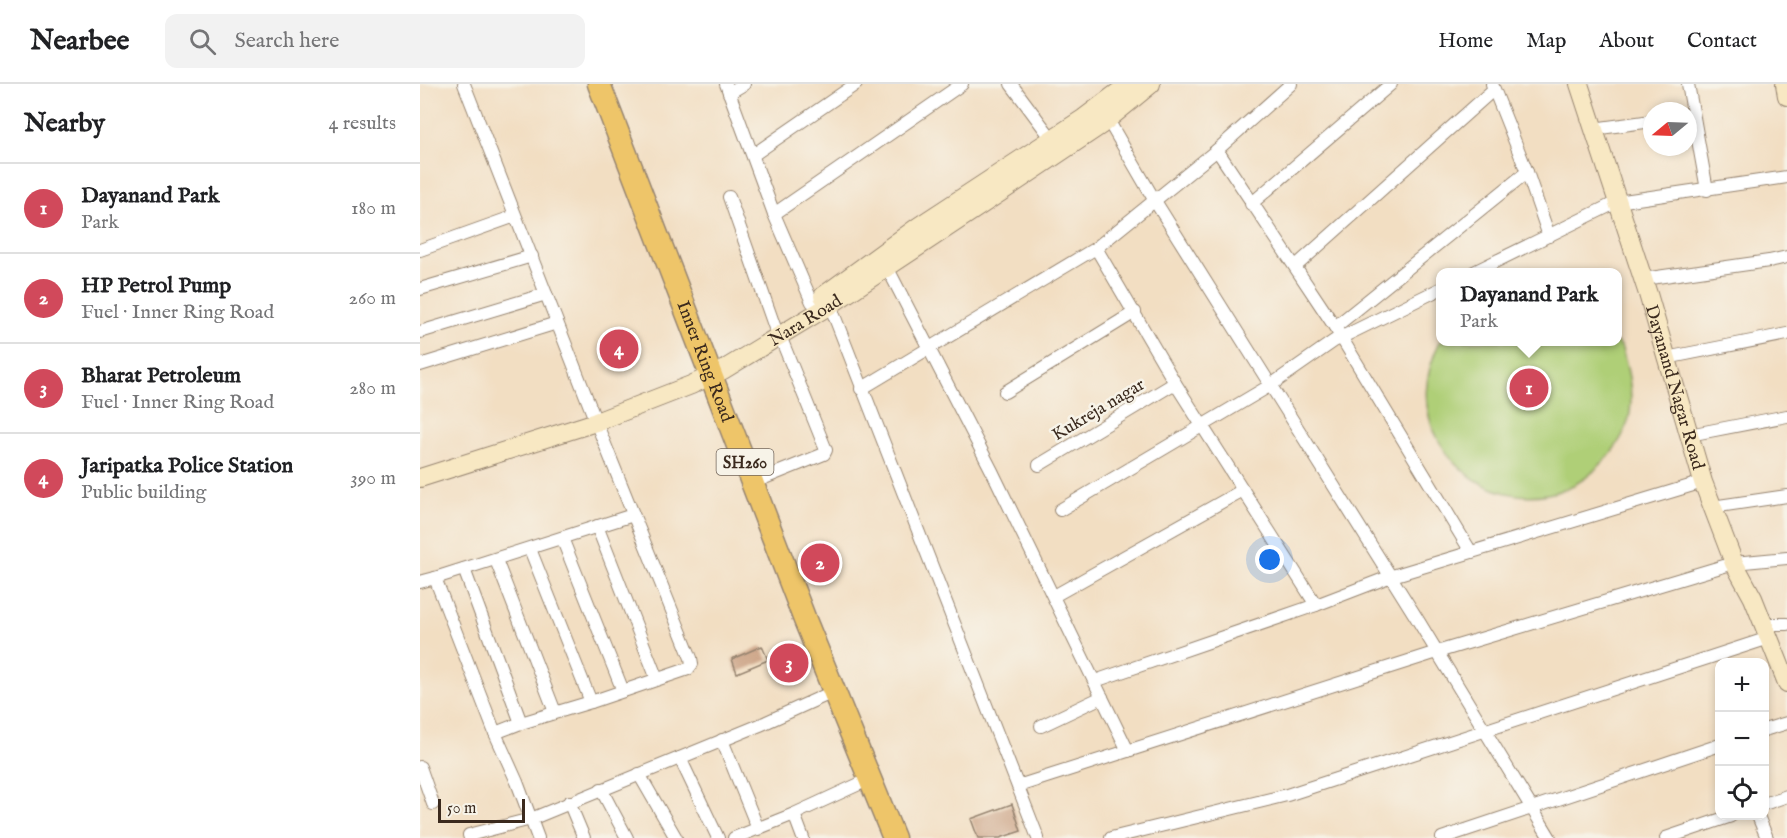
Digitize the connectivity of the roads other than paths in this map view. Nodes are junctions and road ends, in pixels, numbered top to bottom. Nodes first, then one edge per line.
1 (464, 84) edge
2 (599, 84) edge
3 (615, 84) edge
4 (744, 84) edge
5 (856, 84) edge
6 (962, 84) edge
7 (1011, 84) edge
8 (1129, 84) edge
9 (1151, 84) edge
10 (1291, 84) edge
11 (1391, 84) edge
12 (1579, 84) edge
13 (1688, 84) edge
14 (1785, 84) edge
15 (1492, 87) edge
16 (727, 89) edge
17 (1787, 96) edge
18 (1690, 102) edge
19 (1108, 120) junction
20 (1643, 122) edge
21 (1593, 129) junction
22 (1052, 139) junction
23 (1697, 143) edge
24 (1217, 150) junction
25 (753, 155) junction
26 (1527, 172) junction
27 (1787, 177) edge
28 (1707, 189) junction
29 (729, 197) dead end
30 (1155, 201) junction
31 (1617, 202) junction
32 (1251, 204) junction
33 (774, 214) junction
34 (515, 216) junction
35 (1549, 236) junction
36 (1096, 248) junction
37 (420, 250) edge
38 (532, 256) junction
39 (1787, 257) edge
40 (1296, 266) junction
41 (887, 267) junction
42 (1484, 268) edge
43 (1643, 279) junction
44 (420, 289) edge
45 (1436, 291) edge
46 (546, 294) junction
47 (821, 304) junction
48 (1135, 312) junction
49 (557, 323) junction
50 (420, 332) edge
51 (777, 332) junction
52 (1338, 332) junction
53 (1787, 334) edge
54 (929, 350) junction
55 (1666, 358) junction
56 (420, 365) edge
57 (715, 367) junction
58 (1176, 383) junction
59 (1271, 385) junction
60 (861, 389) junction
61 (1005, 392) dead end
62 (594, 416) junction
63 (1787, 416) edge
64 (1203, 426) junction
65 (1689, 435) junction
66 (420, 465) edge
67 (1039, 465) dead end
68 (420, 478) edge
69 (762, 479) junction
70 (1703, 482) junction
71 (1243, 490) junction
72 (1787, 496) edge
73 (1712, 507) junction
74 (1060, 510) dead end
75 (633, 515) junction
76 (597, 526) junction
77 (562, 538) junction
78 (530, 549) junction
79 (1471, 552) junction
80 (1787, 558) edge
81 (496, 560) junction
82 (1734, 563) junction
83 (464, 569) junction
84 (1389, 577) junction
85 (435, 578) junction
86 (420, 582) edge
87 (1054, 596) junction
88 (1316, 605) junction
89 (1787, 624) edge
90 (1766, 631) junction
91 (1437, 652) junction
92 (657, 679) junction
93 (1095, 681) junction
94 (1787, 683) edge
95 (623, 691) junction
96 (835, 691) junction
97 (1102, 697) junction
98 (591, 702) junction
99 (555, 712) junction
100 (521, 723) junction
101 (1787, 723) edge
102 (1041, 726) dead end
103 (1769, 728) edge
104 (1484, 730) junction
105 (495, 733) junction
106 (722, 740) junction
107 (1715, 746) edge
108 (1128, 751) junction
109 (680, 758) junction
110 (420, 767) edge
111 (639, 774) junction
112 (870, 779) junction
113 (1018, 786) junction
114 (601, 789) junction
115 (1787, 796) edge
116 (569, 802) junction
117 (1769, 802) edge
118 (433, 804) dead end
119 (1532, 808) junction
120 (794, 814) junction
121 (531, 819) junction
122 (1721, 820) edge
123 (1760, 820) edge
124 (501, 833) edge
125 (752, 833) edge
126 (1682, 835) edge
127 (465, 837) edge
128 (538, 838) edge
129 (584, 838) edge
130 (627, 838) edge
131 (676, 838) edge
132 (718, 838) edge
133 (734, 838) edge
134 (803, 838) edge
135 (894, 838) edge
136 (907, 838) edge
137 (1038, 838) edge
138 (1112, 838) edge
139 (1442, 838) edge
140 (1550, 838) edge
141 (1666, 838) edge
142 (1767, 838) edge

1 - 34 street
2 - 57 highway, Inner Ring Road / SH260
3 - 57 highway, Inner Ring Road
4 - 16 street
5 - 25 street
6 - 33 street
7 - 22 street
8 - 22 main road, Nara Road
9 - 19 main road, Nara Road
10 - 24 street
11 - 32 street
12 - 21 main road, Dayanand Nagar Road
13 - 18 street
14 - 17 main road
15 - 26 street
15 - 40 street
16 - 25 street
19 - 30 street
19 - 41 main road, Nara Road
20 - 21 street
21 - 31 main road, Dayanand Nagar Road
22 - 47 main road, Nara Road
23 - 28 street
24 - 30 street
24 - 32 street
25 - 33 street
26 - 35 street
26 - 52 street
27 - 28 street
28 - 31 street
29 - 51 street
30 - 36 street
30 - 59 street
31 - 35 street
31 - 43 main road, Dayanand Nagar Road
32 - 40 street
33 - 47 street
34 - 37 street
34 - 38 street
35 - 42 street
36 - 48 street
36 - 54 street
38 - 44 street
38 - 46 street
39 - 43 street
40 - 52 street
41 - 47 main road, Nara Road
41 - 54 street
43 - 55 main road, Dayanand Nagar Road
45 - 52 street
46 - 49 street
46 - 50 street
47 - 51 main road, Nara Road
47 - 60 street
48 - 58 street
48 - 61 street
49 - 56 street
49 - 62 street
51 - 57 main road, Nara Road
51 - 69 street
52 - 59 street
52 - 79 street
53 - 55 street
54 - 60 street
54 - 87 street
55 - 65 main road, Dayanand Nagar Road
57 - 62 main road, Nara Road
57 - 69 highway, Inner Ring Road
57 - 96 highway, Inner Ring Road / SH260
58 - 64 street
58 - 67 street, Kukreja nagar
59 - 64 street
59 - 84 street
60 - 113 street
62 - 66 main road, Nara Road
62 - 68 main road, Nara Road
62 - 75 street
63 - 65 street
64 - 71 street
64 - 74 street
65 - 70 main road, Dayanand Nagar Road
69 - 136 highway, Inner Ring Road
70 - 73 main road, Dayanand Nagar Road
70 - 79 street
71 - 87 street
71 - 88 street
72 - 73 street
73 - 82 main road, Dayanand Nagar Road
75 - 76 street
75 - 92 street
76 - 77 street
76 - 92 street
77 - 78 street
77 - 95 street
78 - 81 street
78 - 98 street
79 - 84 street
80 - 82 street
81 - 83 street
81 - 99 street
82 - 90 main road, Dayanand Nagar Road
82 - 91 street
83 - 85 street
83 - 100 street
84 - 88 street
84 - 91 street
85 - 86 street
85 - 105 street
87 - 93 street
88 - 93 street
89 - 90 street
90 - 94 main road, Dayanand Nagar Road
90 - 104 street
91 - 104 street
91 - 108 street
92 - 95 street
93 - 97 street
95 - 98 street
96 - 106 street
96 - 112 highway, Inner Ring Road / SH260
97 - 102 street
97 - 108 street
98 - 99 street
99 - 100 street
100 - 105 street
101 - 103 street
104 - 119 street
104 - 138 street
105 - 121 street
106 - 109 street
106 - 125 street
107 - 119 street
108 - 113 street
109 - 111 street
109 - 132 street
110 - 118 street
111 - 114 street
111 - 131 street
112 - 120 street
112 - 135 highway, Inner Ring Road / SH260
113 - 137 street
114 - 116 street
114 - 130 street
115 - 117 street
116 - 121 street
116 - 129 street
119 - 139 street
119 - 140 street
120 - 125 street
120 - 134 street
121 - 124 street
121 - 128 street
122 - 126 street
123 - 142 street
124 - 127 street
125 - 133 street
126 - 141 street

